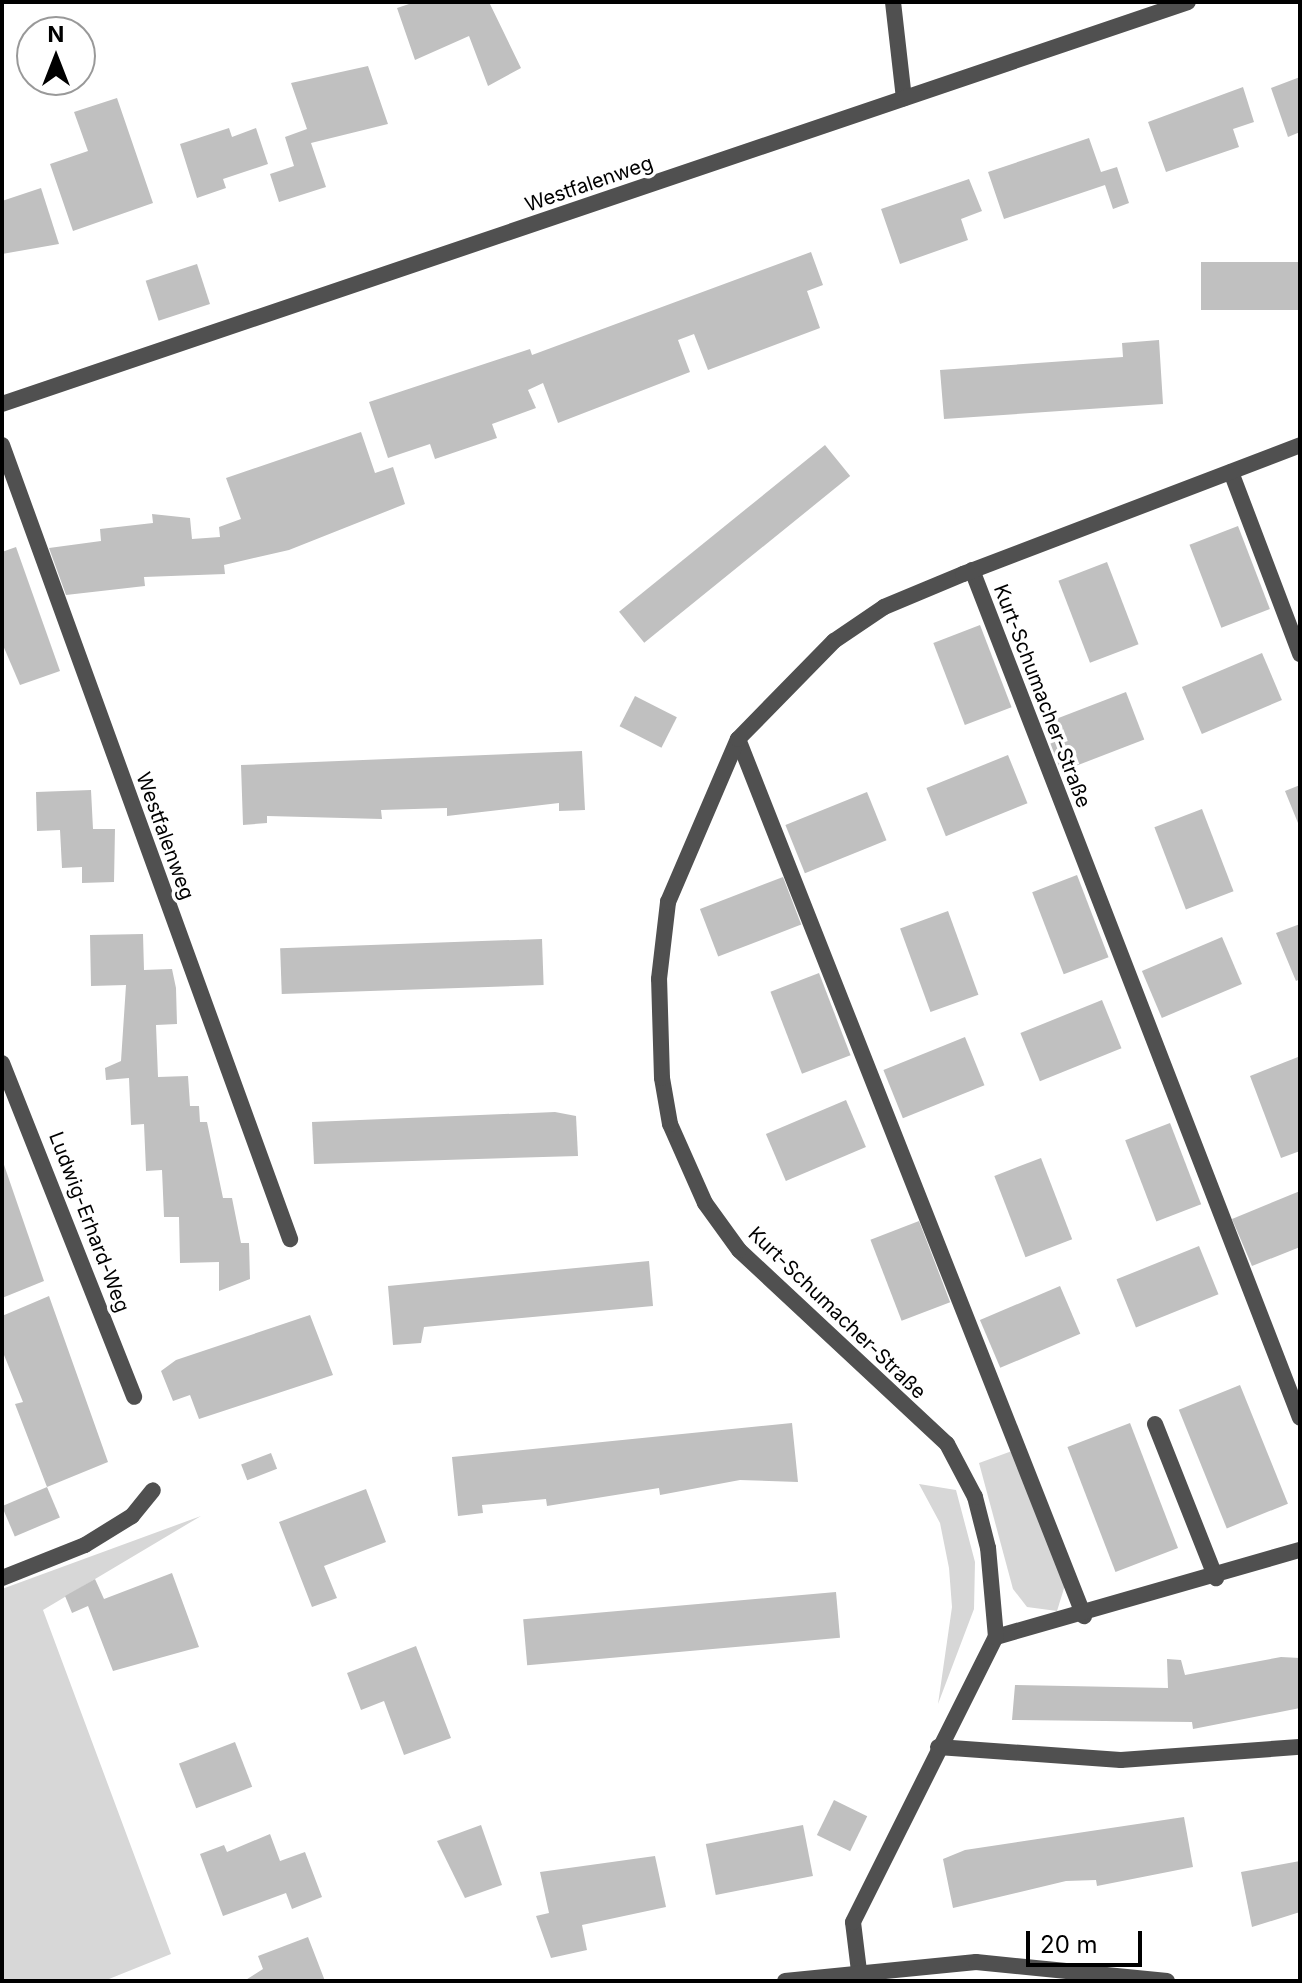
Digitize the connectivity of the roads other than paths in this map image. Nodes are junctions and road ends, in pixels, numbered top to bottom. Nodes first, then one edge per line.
1 (893, 2) edge
2 (1188, 2) edge
3 (904, 98) junction
4 (2, 404) edge
5 (2, 445) edge
6 (1300, 445) edge
7 (1231, 472) junction
8 (972, 570) junction
9 (1300, 654) edge
10 (738, 739) junction
11 (2, 1063) edge
12 (290, 1239) dead end
13 (134, 1397) dead end
14 (1300, 1418) edge
15 (1155, 1424) dead end
16 (153, 1490) dead end
17 (1300, 1550) edge
18 (2, 1578) edge
19 (1216, 1578) junction
20 (1084, 1616) junction
21 (996, 1637) junction
22 (938, 1747) junction
23 (1300, 1747) edge
24 (859, 1971) junction
25 (790, 1981) edge
26 (1167, 1981) edge

1 - 3 street
2 - 3 street, Westfalenweg
3 - 4 street, Westfalenweg
5 - 12 street, Westfalenweg
6 - 7 street, Kurt-Schumacher-Straße
7 - 8 street, Kurt-Schumacher-Straße
7 - 9 street
8 - 10 street, Kurt-Schumacher-Straße
8 - 14 street, Kurt-Schumacher-Straße
10 - 20 street
10 - 21 street, Kurt-Schumacher-Straße
11 - 13 street, Ludwig-Erhard-Weg
15 - 19 street
16 - 18 street
17 - 19 street
19 - 20 street
20 - 21 street
21 - 22 street
22 - 23 street
22 - 24 street
24 - 25 street
24 - 26 street

